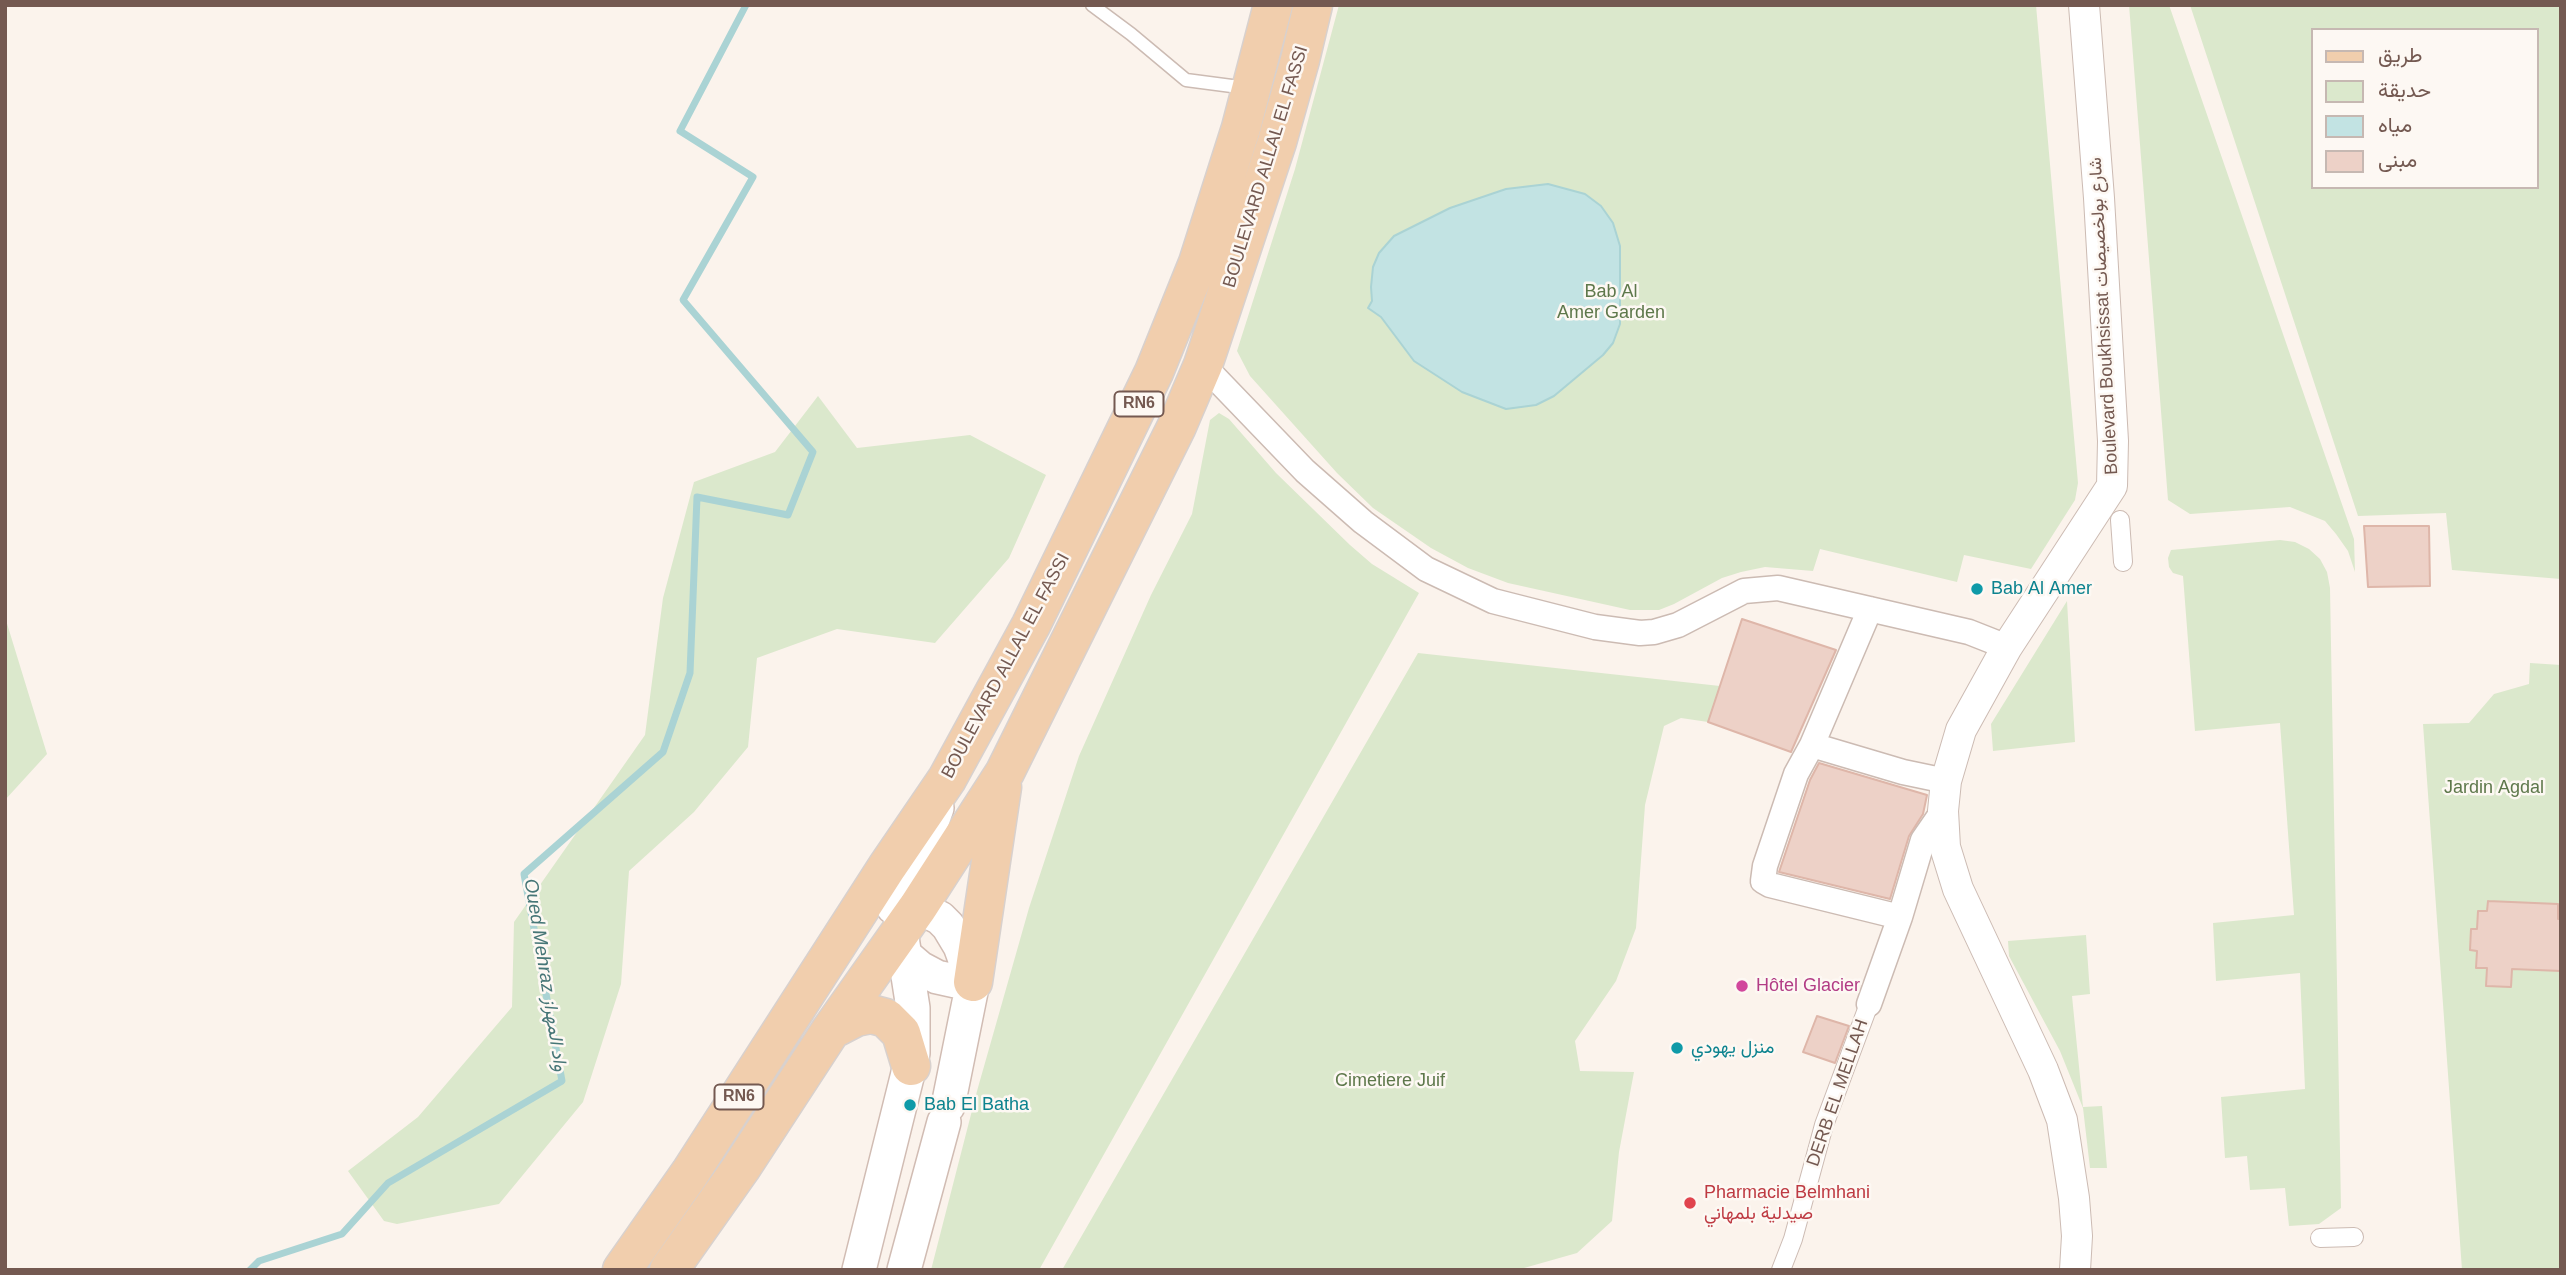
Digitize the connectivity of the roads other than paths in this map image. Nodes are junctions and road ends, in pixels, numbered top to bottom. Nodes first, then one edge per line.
1 (1092, 5) edge
2 (1273, 5) edge
3 (1313, 5) edge
4 (2084, 5) edge
5 (1252, 88) junction
6 (1202, 365) junction
7 (2120, 520) dead end
8 (2123, 562) dead end
9 (1870, 609) junction
10 (2007, 647) junction
11 (1812, 745) junction
12 (1005, 772) junction
13 (947, 779) junction
14 (1946, 781) junction
15 (1943, 811) junction
16 (1900, 917) junction
17 (851, 922) junction
18 (907, 925) junction
19 (974, 982) junction
20 (1869, 1004) joint
21 (831, 1030) junction
22 (911, 1066) junction
23 (2354, 1237) dead end
24 (2320, 1238) dead end
25 (622, 1270) edge
26 (669, 1270) edge
27 (859, 1270) edge
28 (904, 1270) edge
29 (1782, 1270) edge
30 (2075, 1270) edge

1 - 5 lane
2 - 5 main road, BOULEVARD ALLAL EL FASSI / RN6
3 - 6 main road, BOULEVARD ALLAL EL FASSI / RN6
4 - 10 street, Boulevard Boukhsissat شارع بولخصيصات
5 - 13 main road, BOULEVARD ALLAL EL FASSI / RN6
6 - 9 street
6 - 12 main road, BOULEVARD ALLAL EL FASSI / RN6
7 - 8 street
9 - 10 street
9 - 11 street
10 - 14 street, Boulevard Boukhsissat شارع بولخصيصات
11 - 14 street
11 - 16 street
12 - 18 main road, BOULEVARD ALLAL EL FASSI / RN6
12 - 19 main road
13 - 17 main road, BOULEVARD ALLAL EL FASSI / RN6
13 - 18 main road
14 - 15 street, Boulevard Boukhsissat شارع بولخصيصات
15 - 16 street, DERB EL MELLAH
15 - 30 street, Boulevard Boukhsissat شارع بولخصيصات
16 - 20 street, DERB EL MELLAH
17 - 18 main road
17 - 25 main road, BOULEVARD ALLAL EL FASSI / RN6
18 - 19 main road
18 - 19 main road
18 - 21 main road, BOULEVARD ALLAL EL FASSI / RN6
18 - 22 main road
19 - 28 main road
20 - 29 street, DERB EL MELLAH
21 - 22 main road
21 - 26 main road, BOULEVARD ALLAL EL FASSI / RN6
22 - 27 main road
23 - 24 street

